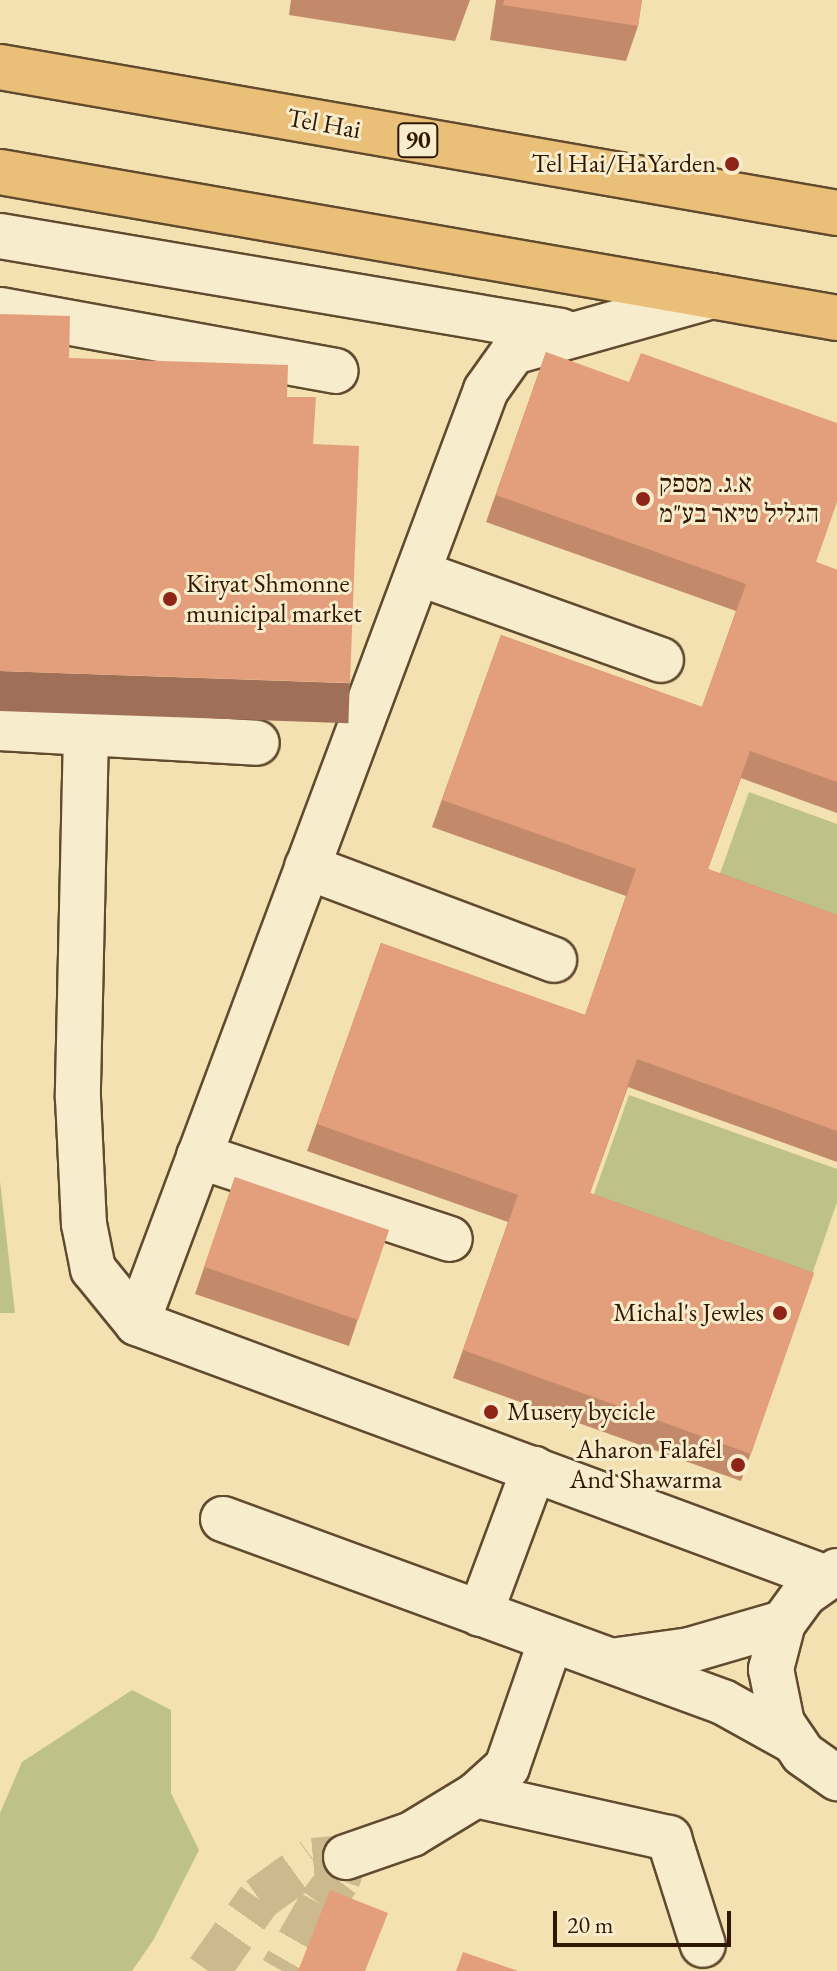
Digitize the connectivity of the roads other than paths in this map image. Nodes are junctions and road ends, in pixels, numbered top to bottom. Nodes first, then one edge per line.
1 (0, 67) edge
2 (0, 172) edge
3 (837, 213) edge
4 (0, 236) edge
5 (712, 296) junction
6 (0, 310) edge
7 (837, 318) edge
8 (579, 334) junction
9 (336, 371) dead end
10 (418, 573) junction
11 (661, 660) dead end
12 (0, 728) edge
13 (86, 733) junction
14 (257, 743) dead end
15 (307, 867) junction
16 (554, 960) dead end
17 (199, 1156) junction
18 (450, 1239) dead end
19 (137, 1323) junction
20 (534, 1469) junction
21 (223, 1519) dead end
22 (833, 1571) edge
23 (480, 1614) junction
24 (783, 1623) junction
25 (551, 1640) junction
26 (609, 1661) junction
27 (795, 1742) junction
28 (835, 1781) edge
29 (476, 1795) junction
30 (346, 1857) dead end
31 (703, 1945) dead end

1 - 3 highway, Tel Hai / 90
2 - 5 highway
4 - 8 street
5 - 7 highway
5 - 8 street
6 - 9 street
8 - 10 street
10 - 11 street
10 - 15 street
12 - 13 street
13 - 14 street
13 - 19 street
15 - 16 street
15 - 17 street
17 - 18 street
17 - 19 street
19 - 20 street
20 - 22 street
20 - 23 street
21 - 23 street
22 - 24 street
23 - 25 street
24 - 26 street
24 - 27 street
25 - 26 street
25 - 29 street
26 - 27 street
27 - 28 street
29 - 30 street
29 - 31 street

